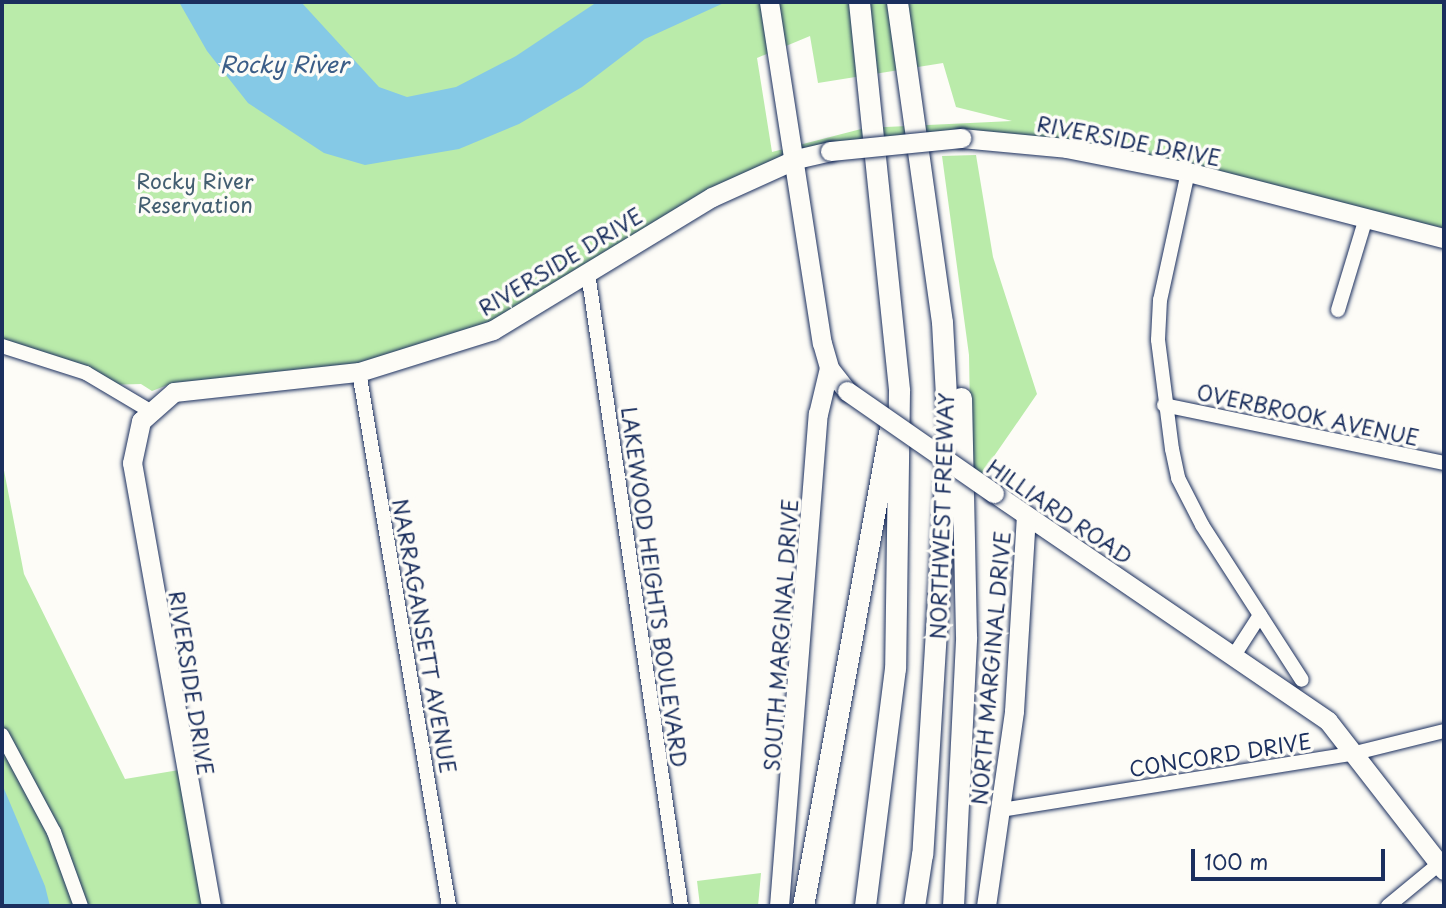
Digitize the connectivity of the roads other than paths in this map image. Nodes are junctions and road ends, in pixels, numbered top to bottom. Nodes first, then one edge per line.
1 (769, 2) edge
2 (859, 2) edge
3 (897, 2) edge
4 (912, 102) junction
5 (796, 159) junction
6 (1188, 172) junction
7 (1366, 218) junction
8 (1444, 238) edge
9 (588, 273) junction
10 (1338, 310) dead end
11 (2, 346) edge
12 (829, 368) junction
13 (359, 372) junction
14 (899, 391) junction
15 (1164, 405) junction
16 (150, 411) junction
17 (1444, 463) edge
18 (1027, 516) junction
19 (1260, 615) junction
20 (1233, 657) junction
21 (1303, 680) dead end
22 (1444, 731) edge
23 (2, 735) edge
24 (1355, 753) junction
25 (1000, 810) junction
26 (1442, 867) edge
27 (81, 906) edge
28 (211, 906) edge
29 (449, 906) edge
30 (681, 906) edge
31 (779, 906) edge
32 (803, 906) edge
33 (865, 906) edge
34 (914, 906) edge
35 (953, 906) edge
36 (986, 906) edge
37 (1388, 906) edge

1 - 5 main road, HILLIARD ROAD
2 - 14 highway, NORTHWEST FREEWAY
3 - 4 highway, NORTHWEST FREEWAY
4 - 34 highway, NORTHWEST FREEWAY
4 - 35 highway
5 - 6 main road, RIVERSIDE DRIVE, bridge
5 - 9 main road, RIVERSIDE DRIVE
5 - 12 main road, HILLIARD ROAD
6 - 7 main road, RIVERSIDE DRIVE
6 - 15 street
7 - 8 main road, RIVERSIDE DRIVE
7 - 10 street
9 - 13 main road, RIVERSIDE DRIVE
9 - 30 street, LAKEWOOD HEIGHTS BOULEVARD
11 - 16 street
12 - 18 main road, HILLIARD ROAD, bridge
12 - 31 main road, SOUTH MARGINAL DRIVE
13 - 16 main road, RIVERSIDE DRIVE
13 - 29 street, NARRAGANSETT AVENUE
14 - 32 highway
14 - 33 highway, NORTHWEST FREEWAY
15 - 17 street, OVERBROOK AVENUE
15 - 19 street
16 - 28 main road, RIVERSIDE DRIVE
18 - 20 main road, HILLIARD ROAD
18 - 25 main road, NORTH MARGINAL DRIVE
19 - 20 street
19 - 21 street
20 - 24 main road, HILLIARD ROAD
22 - 24 street, CONCORD DRIVE
23 - 27 street
24 - 25 street, CONCORD DRIVE
24 - 26 main road, HILLIARD ROAD
25 - 36 main road, NORTH MARGINAL DRIVE
26 - 37 street

